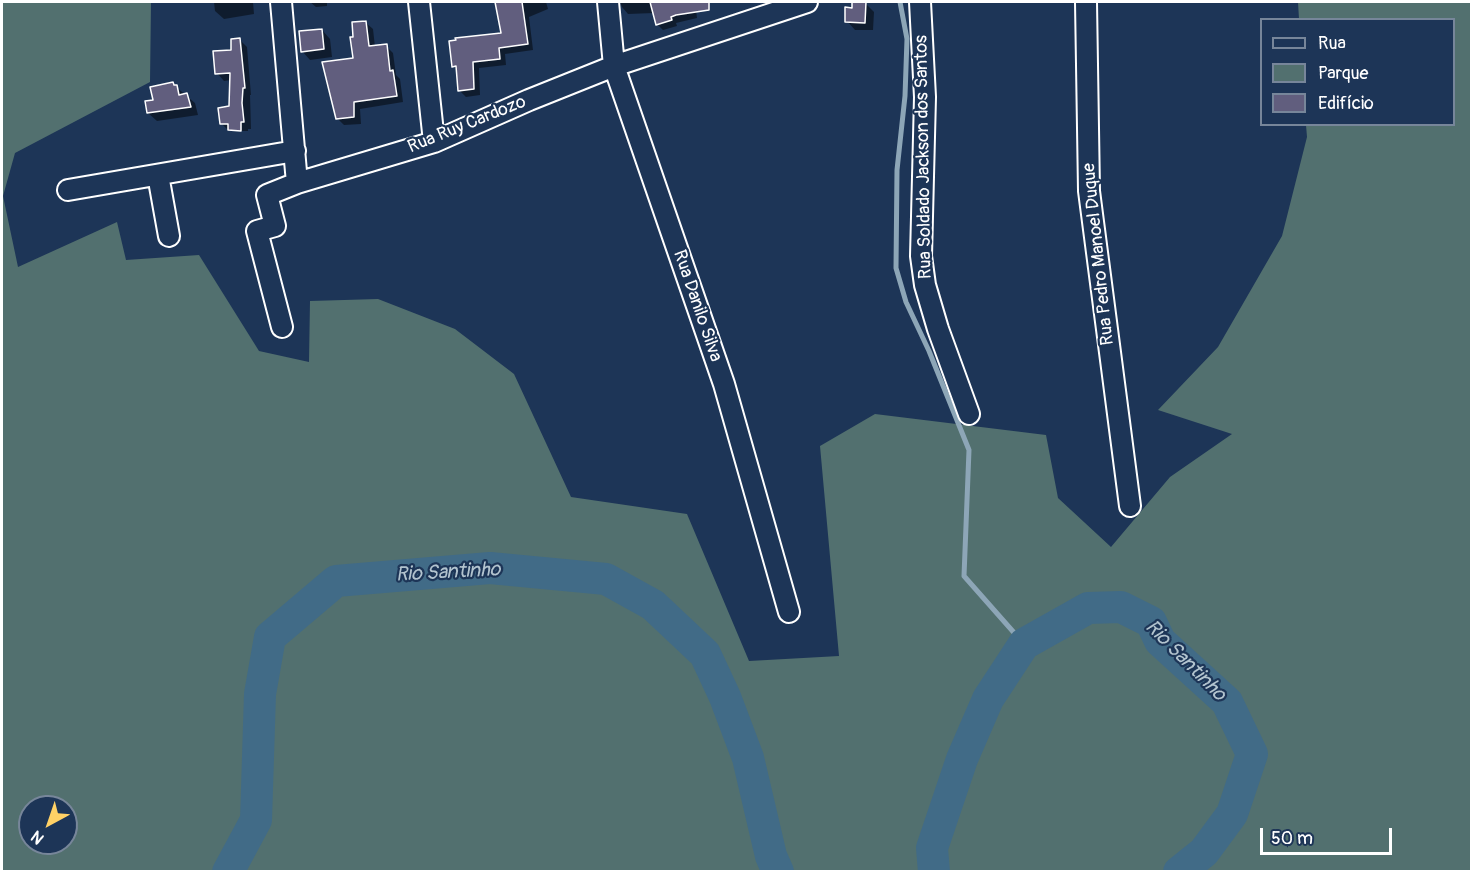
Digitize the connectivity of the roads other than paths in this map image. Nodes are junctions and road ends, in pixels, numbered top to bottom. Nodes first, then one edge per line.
1 (281, 2) edge
2 (419, 2) edge
3 (608, 2) edge
4 (807, 2) edge
5 (920, 2) edge
6 (1086, 2) edge
7 (768, 8) edge
8 (614, 66) junction
9 (434, 142) junction
10 (295, 151) junction
11 (158, 175) junction
12 (297, 183) junction
13 (68, 190) dead end
14 (169, 236) dead end
15 (282, 327) dead end
16 (969, 414) dead end
17 (1130, 506) dead end
18 (789, 612) dead end

1 - 10 street
2 - 9 street
3 - 8 street, Rua Danilo Silva
4 - 7 street, Rua Ruy Cardozo
5 - 16 street, Rua Soldado Jackson dos Santos
6 - 17 street, Rua Pedro Manoel Duque
7 - 8 street, Rua Ruy Cardozo
8 - 9 street, Rua Ruy Cardozo
8 - 18 street, Rua Danilo Silva
9 - 12 street, Rua Ruy Cardozo
10 - 11 street
10 - 12 street
11 - 13 street
11 - 14 street
12 - 15 street, Rua Ruy Cardozo

